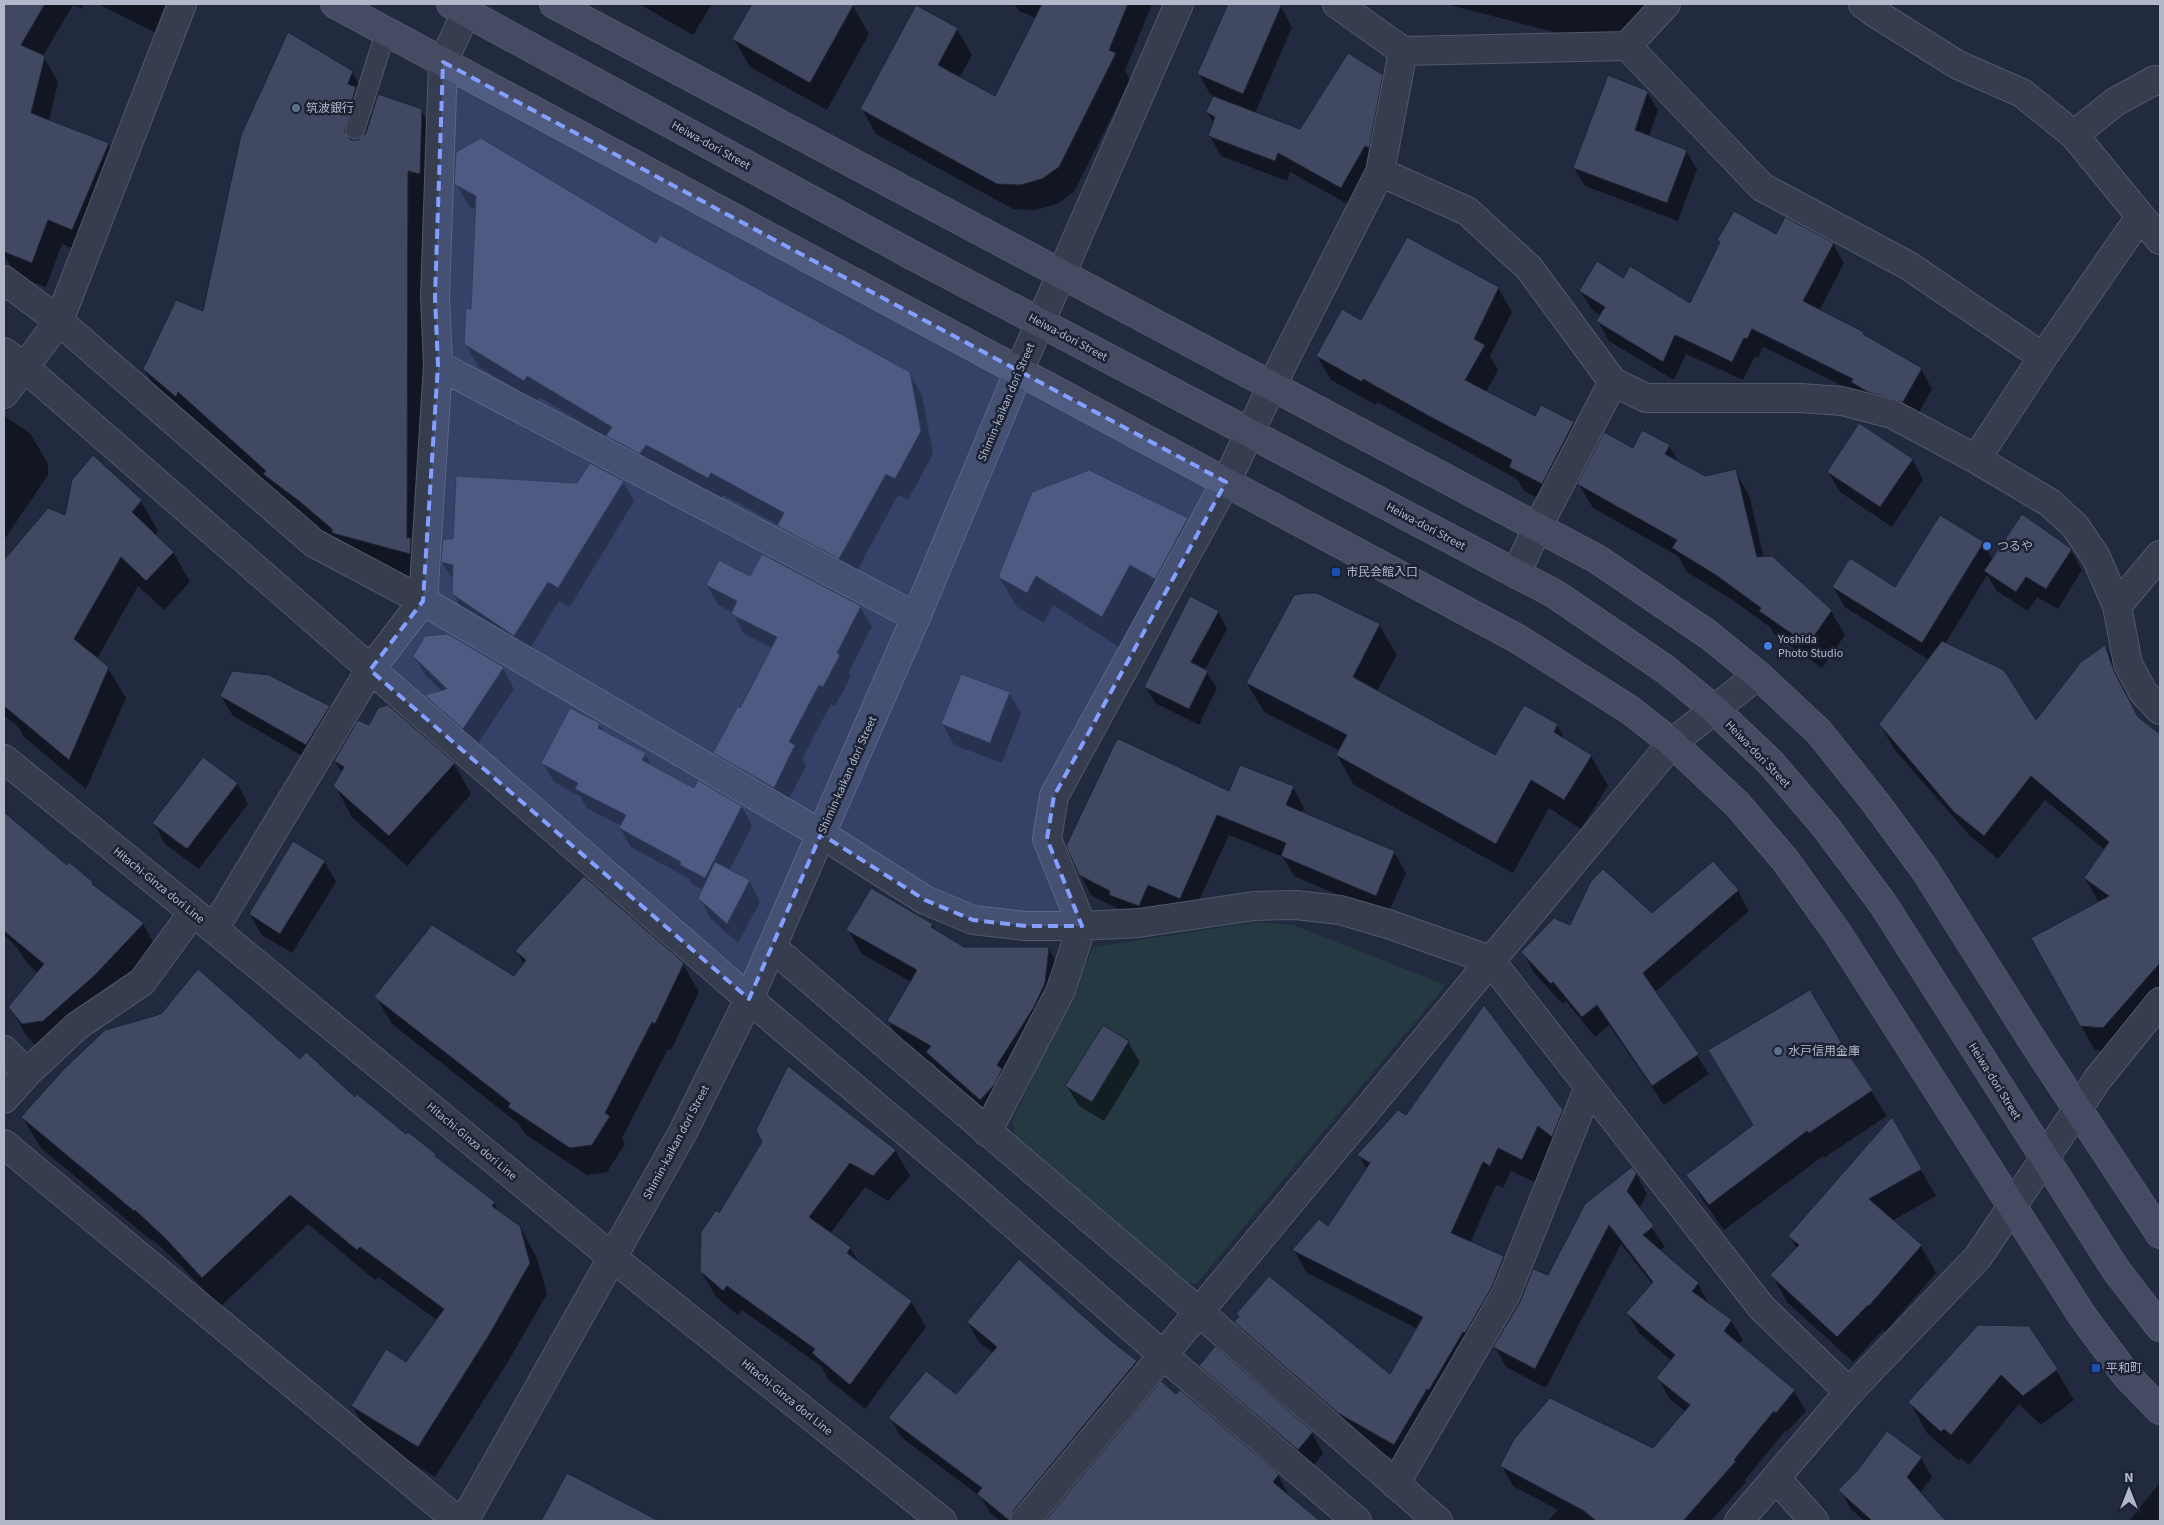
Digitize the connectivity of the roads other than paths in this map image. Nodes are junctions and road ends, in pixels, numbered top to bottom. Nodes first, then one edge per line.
1 (182, 4) edge
2 (335, 4) edge
3 (554, 4) edge
4 (1179, 4) edge
5 (1337, 4) edge
6 (1666, 4) edge
7 (1863, 4) edge
8 (462, 6) edge
9 (386, 31) junction
10 (1627, 46) junction
11 (1403, 51) junction
12 (443, 62) junction
13 (2160, 81) edge
14 (355, 129) dead end
15 (2074, 135) junction
16 (1380, 172) junction
17 (2140, 218) junction
18 (2160, 240) edge
19 (1060, 274) junction
20 (4, 280) edge
21 (59, 321) junction
22 (1040, 322) junction
23 (2043, 357) junction
24 (13, 359) edge
25 (438, 365) junction
26 (1018, 371) junction
27 (1613, 382) junction
28 (1272, 386) junction
29 (4, 394) edge
30 (1250, 433) junction
31 (1976, 459) junction
32 (1226, 482) junction
33 (1537, 528) junction
34 (2160, 556) edge
35 (1516, 574) junction
36 (423, 601) junction
37 (2117, 606) junction
38 (916, 617) junction
39 (370, 670) junction
40 (1758, 675) junction
41 (1714, 709) junction
42 (2160, 710) edge
43 (1672, 743) junction
44 (4, 759) edge
45 (821, 834) junction
46 (193, 912) junction
47 (1082, 926) junction
48 (214, 929) junction
49 (773, 948) junction
50 (1490, 960) junction
51 (749, 999) junction
52 (2160, 1002) edge
53 (4, 1050) edge
54 (27, 1073) junction
55 (1589, 1087) junction
56 (4, 1099) edge
57 (2077, 1110) junction
58 (987, 1132) junction
59 (4, 1144) edge
60 (2044, 1159) junction
61 (2011, 1205) junction
62 (2160, 1234) edge
63 (613, 1258) junction
64 (1199, 1312) junction
65 (2160, 1327) edge
66 (1164, 1356) junction
67 (1850, 1392) junction
68 (2160, 1410) edge
69 (1776, 1478) junction
70 (1395, 1484) junction
71 (458, 1521) edge
72 (464, 1521) edge
73 (942, 1521) edge
74 (1026, 1521) edge
75 (1357, 1521) edge
76 (1438, 1521) edge
77 (1739, 1521) edge
78 (1814, 1521) edge

1 - 21 street
2 - 9 main road
3 - 19 main road
4 - 19 street, Shimin-kaikan dori Street
5 - 11 street
6 - 10 street
7 - 15 street
8 - 12 street
8 - 22 main road, Heiwa-dori Street
9 - 12 main road
9 - 14 lane
10 - 11 street
10 - 23 street
11 - 16 street
12 - 25 street
12 - 26 main road
13 - 15 street
15 - 17 street
16 - 27 street
16 - 28 street
17 - 18 street
17 - 23 street
19 - 22 street, Shimin-kaikan dori Street
19 - 28 main road
20 - 21 street
21 - 24 street
21 - 36 street
22 - 26 street, Shimin-kaikan dori Street
22 - 30 main road, Heiwa-dori Street
23 - 31 street
24 - 29 street
24 - 39 street
25 - 36 street
25 - 38 street
26 - 32 main road
26 - 38 street, Shimin-kaikan dori Street
27 - 31 street
27 - 33 street
28 - 30 street
28 - 33 main road
30 - 32 street
30 - 35 main road, Heiwa-dori Street
31 - 37 street
32 - 43 main road
32 - 47 street
33 - 35 street
33 - 40 main road
34 - 37 street
35 - 41 main road, Heiwa-dori Street
36 - 39 street
36 - 45 street
37 - 42 street
38 - 45 street, Shimin-kaikan dori Street
39 - 48 street
39 - 51 street
40 - 41 street
40 - 57 main road
41 - 43 street
41 - 60 main road, Heiwa-dori Street
43 - 50 street
43 - 61 main road
44 - 46 street, Hitachi-Ginza dori Line
45 - 47 street
45 - 49 street, Shimin-kaikan dori Street
46 - 48 street, Hitachi-Ginza dori Line
46 - 54 street
47 - 50 street
47 - 58 street
48 - 63 street, Hitachi-Ginza dori Line
49 - 51 street, Shimin-kaikan dori Street
49 - 58 street
50 - 55 street
50 - 64 street
51 - 63 street, Shimin-kaikan dori Street
51 - 66 street
52 - 57 street
53 - 54 street
54 - 56 street
55 - 67 street
55 - 70 street
57 - 60 street
57 - 62 main road
58 - 64 street
59 - 71 street
60 - 61 street
60 - 65 main road, Heiwa-dori Street
61 - 67 street
61 - 68 main road
63 - 72 street, Shimin-kaikan dori Street
63 - 73 street, Hitachi-Ginza dori Line
64 - 66 street
64 - 70 street
66 - 74 street
66 - 75 street
67 - 69 street
69 - 77 street
69 - 78 street
70 - 76 street

